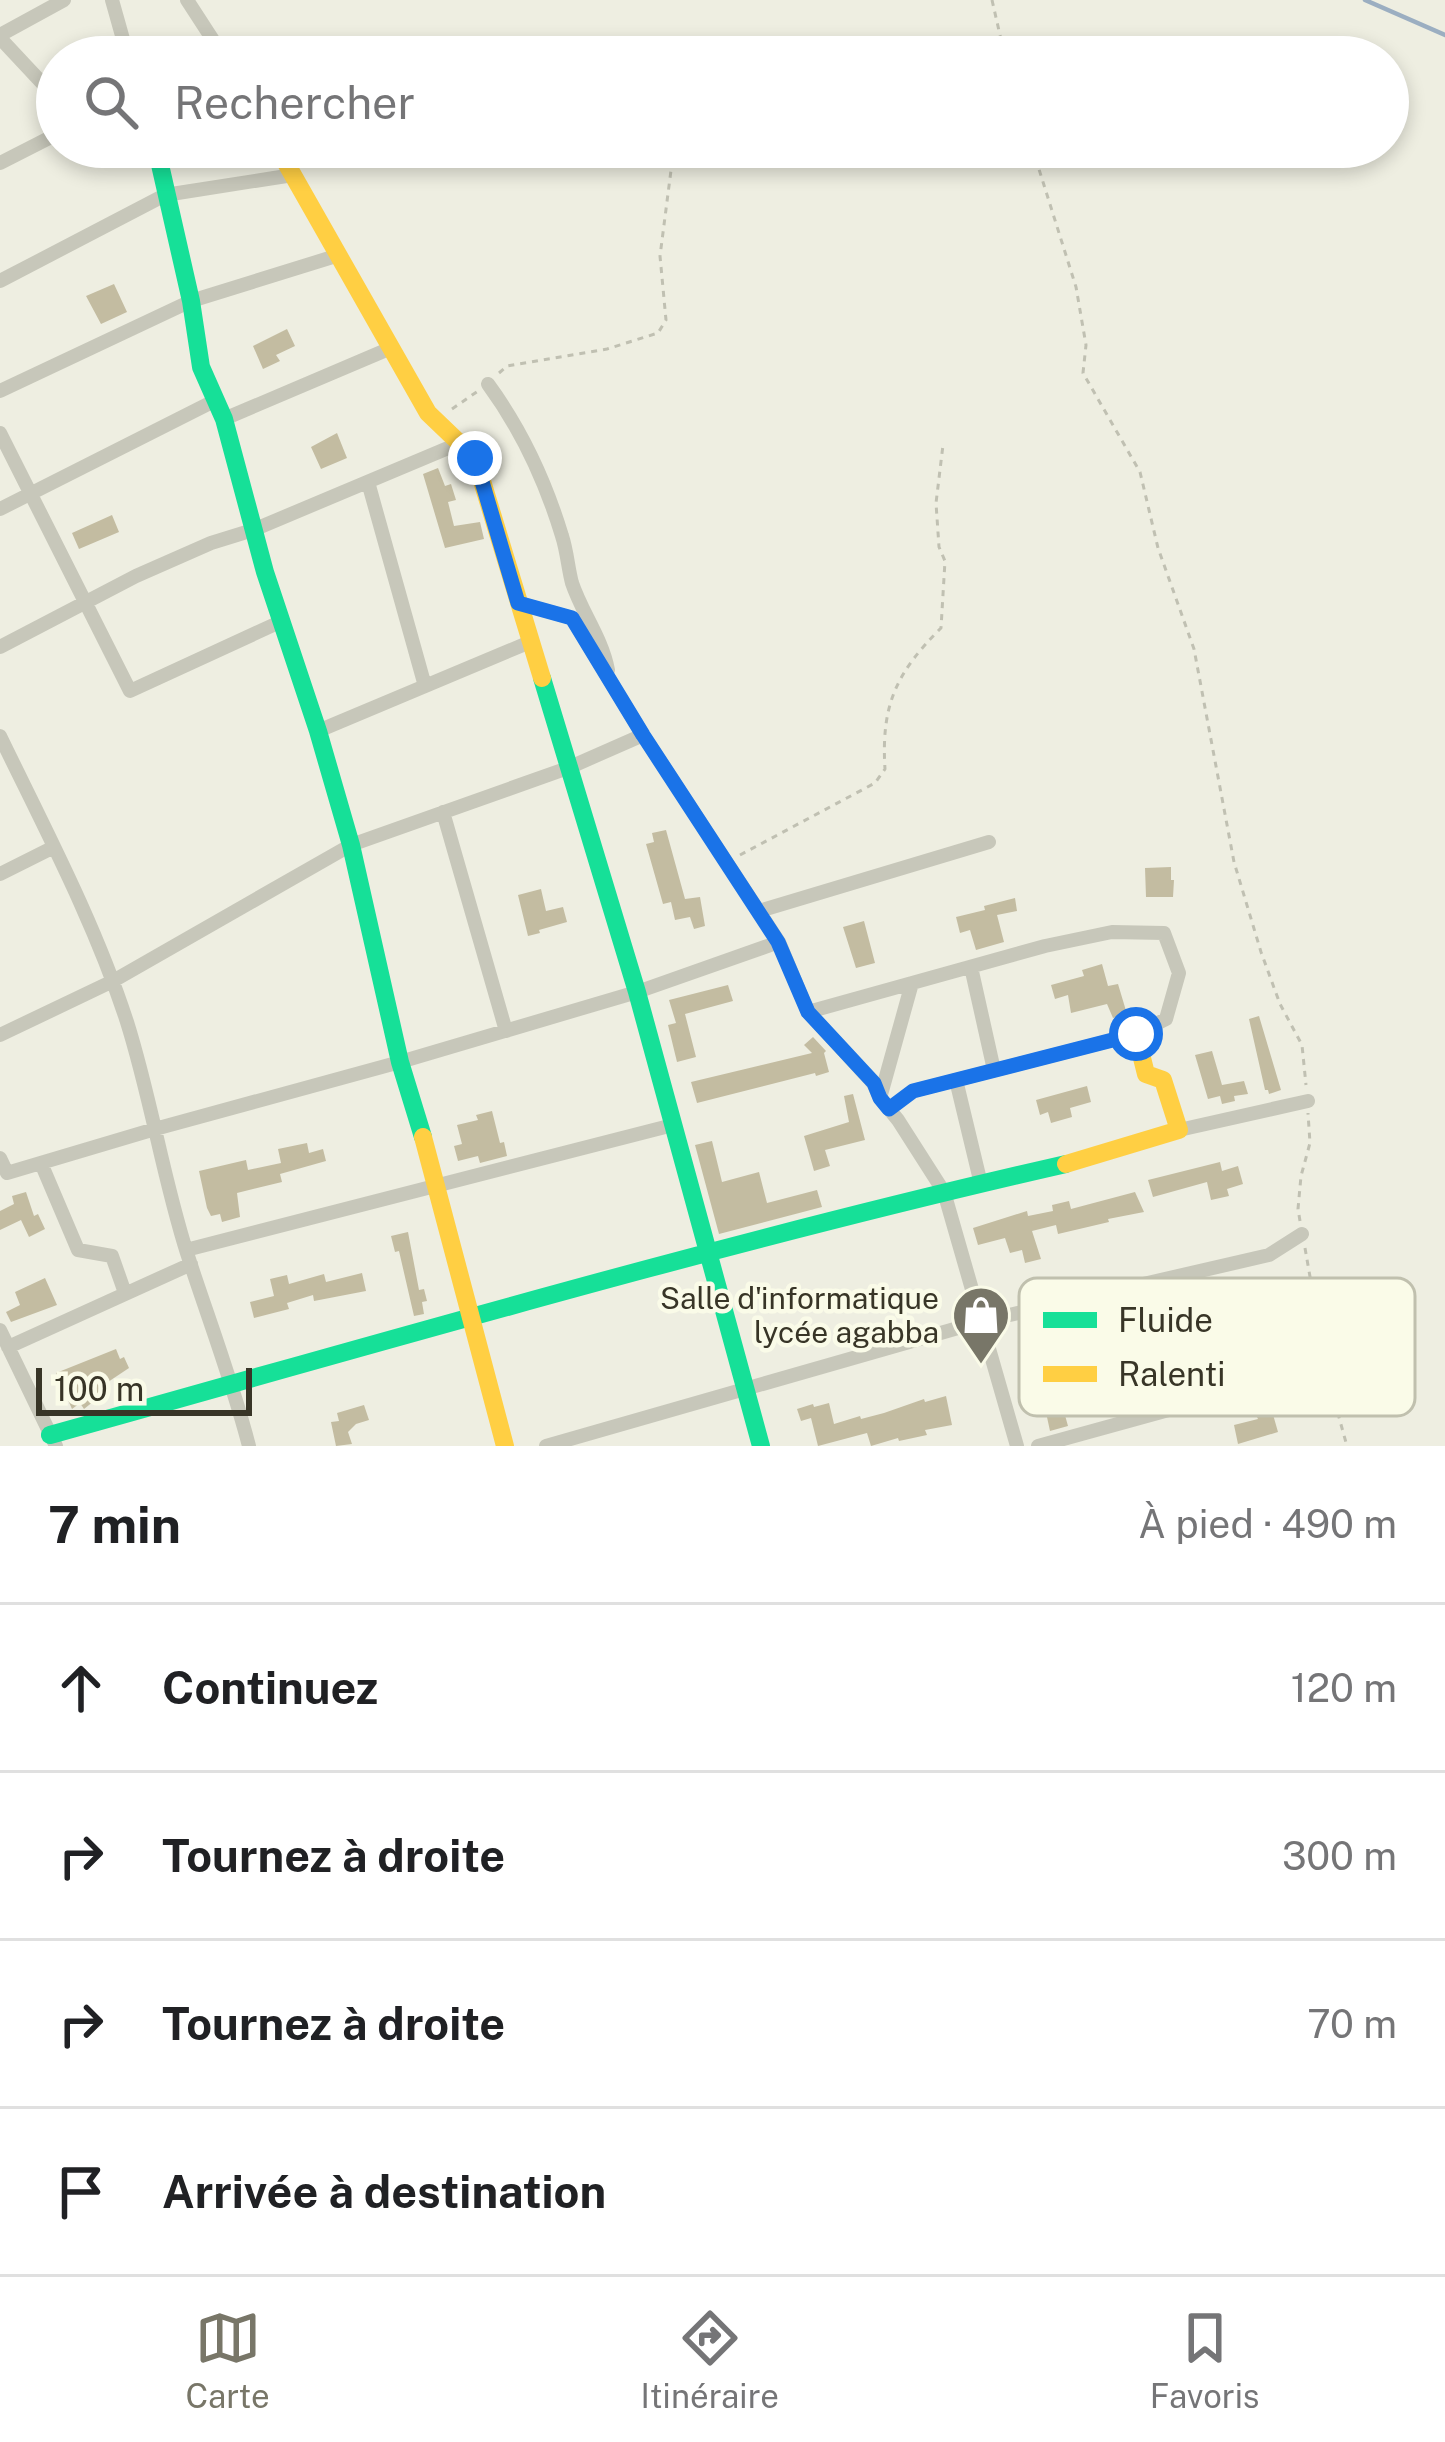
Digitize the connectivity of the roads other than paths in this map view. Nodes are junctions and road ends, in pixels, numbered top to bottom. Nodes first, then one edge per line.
1 (64, 0) edge
2 (112, 0) edge
3 (187, 0) edge
4 (0, 36) edge
5 (122, 36) edge
6 (206, 36) edge
7 (36, 76) edge
8 (36, 145) edge
9 (0, 163) edge
10 (162, 168) edge
11 (289, 168) edge
12 (293, 175) junction
13 (165, 195) junction
14 (339, 255) junction
15 (0, 281) edge
16 (190, 301) junction
17 (392, 349) junction
18 (488, 384) road end
19 (0, 391) edge
20 (216, 400) junction
21 (224, 419) junction
22 (0, 433) edge
23 (460, 443) junction
24 (368, 482) junction
25 (31, 494) junction
26 (0, 509) edge
27 (253, 530) junction
28 (84, 601) junction
29 (518, 603) junction
30 (282, 621) junction
31 (530, 642) junction
32 (0, 647) edge
33 (609, 680) junction
34 (424, 686) junction
35 (318, 731) junction
36 (643, 735) junction
37 (1, 740) edge
38 (568, 768) junction
39 (443, 812) junction
40 (989, 842) dead end
41 (351, 845) junction
42 (55, 847) junction
43 (0, 874) edge
44 (759, 911) junction
45 (778, 942) junction
46 (970, 967) junction
47 (113, 981) junction
48 (912, 983) junction
49 (638, 992) junction
50 (808, 1012) junction
51 (506, 1031) junction
52 (1136, 1034) junction
53 (0, 1035) edge
54 (400, 1062) junction
55 (994, 1070) junction
56 (956, 1080) junction
57 (1308, 1101) road end
58 (885, 1104) junction
59 (673, 1125) junction
60 (155, 1129) junction
61 (1179, 1130) junction
62 (0, 1158) edge
63 (41, 1163) junction
64 (981, 1184) junction
65 (436, 1185) junction
66 (944, 1192) junction
67 (1301, 1234) road end
68 (709, 1255) junction
69 (188, 1257) junction
70 (1169, 1278) edge
71 (125, 1294) junction
72 (1019, 1313) edge
73 (472, 1317) junction
74 (979, 1322) junction
75 (0, 1330) edge
76 (8, 1347) junction
77 (233, 1382) junction
78 (746, 1388) junction
79 (1146, 1416) edge
80 (53, 1441) edge
81 (249, 1446) edge
82 (505, 1446) edge
83 (546, 1446) edge
84 (761, 1446) edge
85 (1017, 1446) edge
86 (1038, 1446) edge

1 - 4 street
2 - 5 street
3 - 6 street
4 - 7 street
8 - 9 street
10 - 13 street
11 - 12 street
12 - 13 street
12 - 14 street
13 - 15 street
13 - 16 street
14 - 16 street
14 - 17 street
16 - 19 street
16 - 20 street
17 - 21 street
17 - 23 street
18 - 33 street
20 - 21 street
20 - 25 street
21 - 27 street
22 - 25 street
23 - 24 street
23 - 29 street
24 - 27 street
24 - 34 street
25 - 26 street
25 - 28 street
27 - 28 street
27 - 30 street
28 - 30 street
28 - 32 street
29 - 31 street
29 - 33 street
30 - 35 street
31 - 34 street
31 - 38 street
33 - 36 street
34 - 35 street
35 - 41 street
36 - 38 street
36 - 44 street
37 - 42 street
38 - 39 street
38 - 49 street
39 - 41 street
39 - 51 street
40 - 44 street
41 - 47 street
41 - 54 street
42 - 43 street
42 - 47 street
44 - 45 street
45 - 49 street
45 - 50 street
46 - 48 street
46 - 52 street
46 - 55 street
47 - 53 street
47 - 60 street
48 - 50 street
48 - 58 street
49 - 51 street
49 - 59 street
50 - 58 street
51 - 54 street
52 - 55 street
52 - 61 street
54 - 60 street
54 - 65 street
55 - 56 street
56 - 58 street
56 - 64 street
57 - 61 street
58 - 66 street
59 - 65 street
59 - 68 street
60 - 63 street
60 - 69 street
61 - 64 street
62 - 63 street
63 - 71 street
64 - 66 street
65 - 69 street
65 - 73 street
66 - 68 street
66 - 74 street
67 - 70 street
68 - 73 street
68 - 78 street
69 - 71 street
69 - 77 street
71 - 76 street
72 - 74 street
73 - 77 street
73 - 82 street
74 - 78 street
74 - 85 street
75 - 76 street
76 - 80 street
77 - 80 street
77 - 81 street
78 - 83 street
78 - 84 street
79 - 86 street

